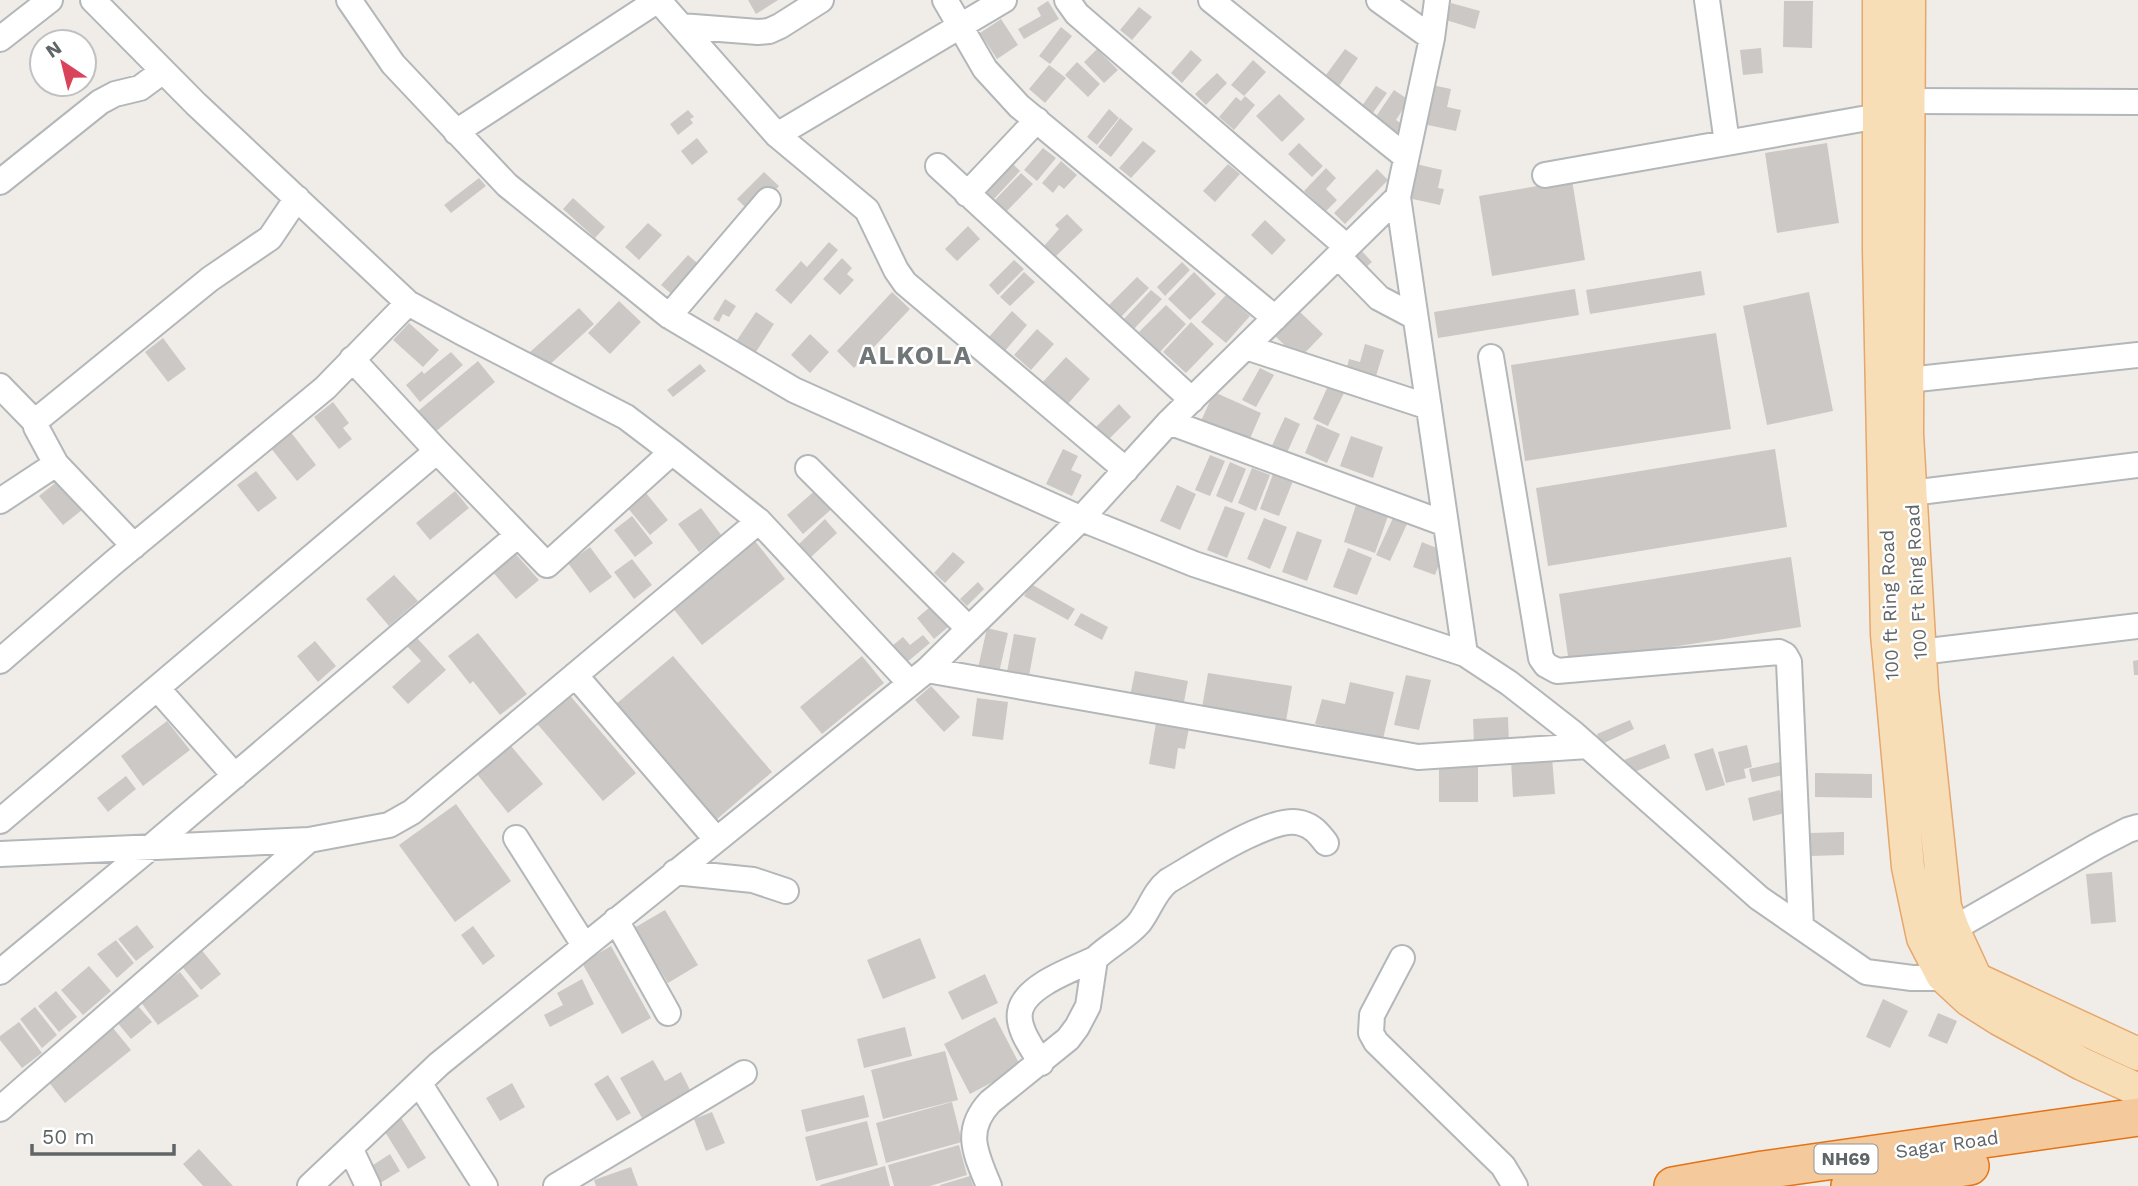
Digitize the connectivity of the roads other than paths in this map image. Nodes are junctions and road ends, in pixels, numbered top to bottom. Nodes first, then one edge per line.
1 (50, 0) edge
2 (93, 0) edge
3 (349, 0) edge
4 (658, 0) edge
5 (821, 0) edge
6 (945, 0) edge
7 (1004, 0) edge
8 (1067, 0) edge
9 (1211, 0) edge
10 (1379, 0) edge
11 (1437, 0) edge
12 (1707, 0) edge
13 (1879, 0) edge
14 (1909, 0) edge
15 (959, 25) junction
16 (681, 26) junction
17 (1432, 38) junction
18 (0, 39) edge
19 (163, 72) junction
20 (1909, 101) junction
21 (2138, 102) edge
22 (1879, 116) junction
23 (1037, 120) junction
24 (456, 132) junction
25 (777, 135) junction
26 (1727, 143) junction
27 (1406, 157) junction
28 (938, 166) dead end
29 (1545, 175) dead end
30 (0, 182) edge
31 (967, 194) junction
32 (1398, 197) junction
33 (297, 198) junction
34 (768, 200) dead end
35 (1342, 251) junction
36 (408, 303) junction
37 (669, 316) junction
38 (1415, 317) junction
39 (1275, 318) junction
40 (1245, 347) junction
41 (2138, 355) edge
42 (1492, 357) dead end
43 (352, 359) junction
44 (1908, 380) junction
45 (0, 386) edge
46 (1192, 400) junction
47 (1429, 407) junction
48 (36, 422) junction
49 (1169, 422) junction
50 (437, 451) junction
51 (672, 452) junction
52 (57, 464) junction
53 (2138, 465) edge
54 (808, 468) dead end
55 (1126, 470) junction
56 (1911, 493) junction
57 (0, 501) edge
58 (1082, 519) junction
59 (759, 521) junction
60 (1446, 524) junction
61 (517, 534) junction
62 (134, 546) junction
63 (2138, 626) edge
64 (969, 629) junction
65 (1920, 652) junction
66 (1465, 654) junction
67 (0, 661) edge
68 (575, 675) junction
69 (918, 676) junction
70 (157, 688) junction
71 (1588, 747) junction
72 (235, 776) junction
73 (0, 821) edge
74 (2138, 827) edge
75 (516, 838) dead end
76 (716, 839) junction
77 (309, 841) junction
78 (1326, 843) dead end
79 (152, 846) junction
80 (0, 854) edge
81 (675, 872) junction
82 (786, 891) dead end
83 (615, 920) junction
84 (1801, 927) junction
85 (1953, 929) junction
86 (584, 945) junction
87 (1402, 958) dead end
88 (1095, 959) junction
89 (0, 972) edge
90 (1945, 977) junction
91 (1976, 979) junction
92 (668, 1013) dead end
93 (2138, 1054) edge
94 (1041, 1063) junction
95 (744, 1073) dead end
96 (419, 1083) junction
97 (2138, 1090) edge
98 (0, 1108) edge
99 (2138, 1117) edge
100 (2138, 1140) edge
101 (350, 1148) junction
102 (1870, 1184) edge
103 (310, 1186) edge
104 (368, 1186) edge
105 (485, 1186) edge
106 (555, 1186) edge
107 (989, 1186) edge
108 (1515, 1186) edge
109 (1673, 1186) edge

1 - 18 street
2 - 19 street
3 - 24 street
4 - 16 street
4 - 24 street
5 - 16 street
6 - 15 street
7 - 15 street
8 - 35 street
9 - 27 street
10 - 17 street
11 - 17 street
12 - 26 street
13 - 22 main road, 100 ft Ring Road
14 - 20 main road, 100 Ft Ring Road
15 - 23 street
15 - 25 street
16 - 25 street
17 - 27 street
19 - 30 street
19 - 33 street
20 - 21 street
20 - 44 main road, 100 Ft Ring Road
22 - 26 street
22 - 90 main road, 100 ft Ring Road
23 - 31 street
23 - 39 street
24 - 37 street
25 - 55 street
26 - 29 street
27 - 32 street
28 - 31 street
31 - 46 street
32 - 35 street
32 - 38 street
33 - 36 street
33 - 48 street
34 - 37 street
35 - 38 street
35 - 39 street
36 - 43 street
36 - 51 street
37 - 58 street
38 - 47 street
39 - 40 street
40 - 46 street
40 - 47 street
41 - 44 street
42 - 84 street
43 - 50 street
43 - 62 street
44 - 56 main road, 100 Ft Ring Road
45 - 48 street
46 - 49 street
47 - 60 street
48 - 52 street
49 - 55 street
49 - 60 street
50 - 61 street
50 - 70 street
51 - 59 street
51 - 61 street
52 - 57 street
52 - 62 street
53 - 56 street
54 - 64 street
55 - 58 street
56 - 65 main road, 100 Ft Ring Road
58 - 64 street
58 - 66 street
59 - 68 street
59 - 69 street
60 - 66 street
61 - 72 street
62 - 67 street
63 - 65 street
64 - 69 street
65 - 85 main road, 100 Ft Ring Road
66 - 71 street
68 - 76 street
68 - 77 street
69 - 71 street
69 - 76 street
70 - 72 street
70 - 73 street
71 - 84 street
72 - 79 street
74 - 85 street
75 - 86 street
76 - 81 street
77 - 79 street
77 - 98 street
78 - 88 street
79 - 80 street
79 - 89 street
81 - 82 street
81 - 83 street
83 - 86 street
83 - 92 street
84 - 90 street
85 - 91 main road, 100 Ft Ring Road
86 - 96 street
87 - 108 street
88 - 94 street
88 - 94 street
90 - 91 street
90 - 97 main road, 100 ft Ring Road
91 - 93 main road
94 - 107 street
95 - 106 street
96 - 101 street
96 - 105 street
99 - 109 highway, Sagar Road / NH69
100 - 102 highway, Sagar Road / NH69
101 - 103 street
101 - 104 street

